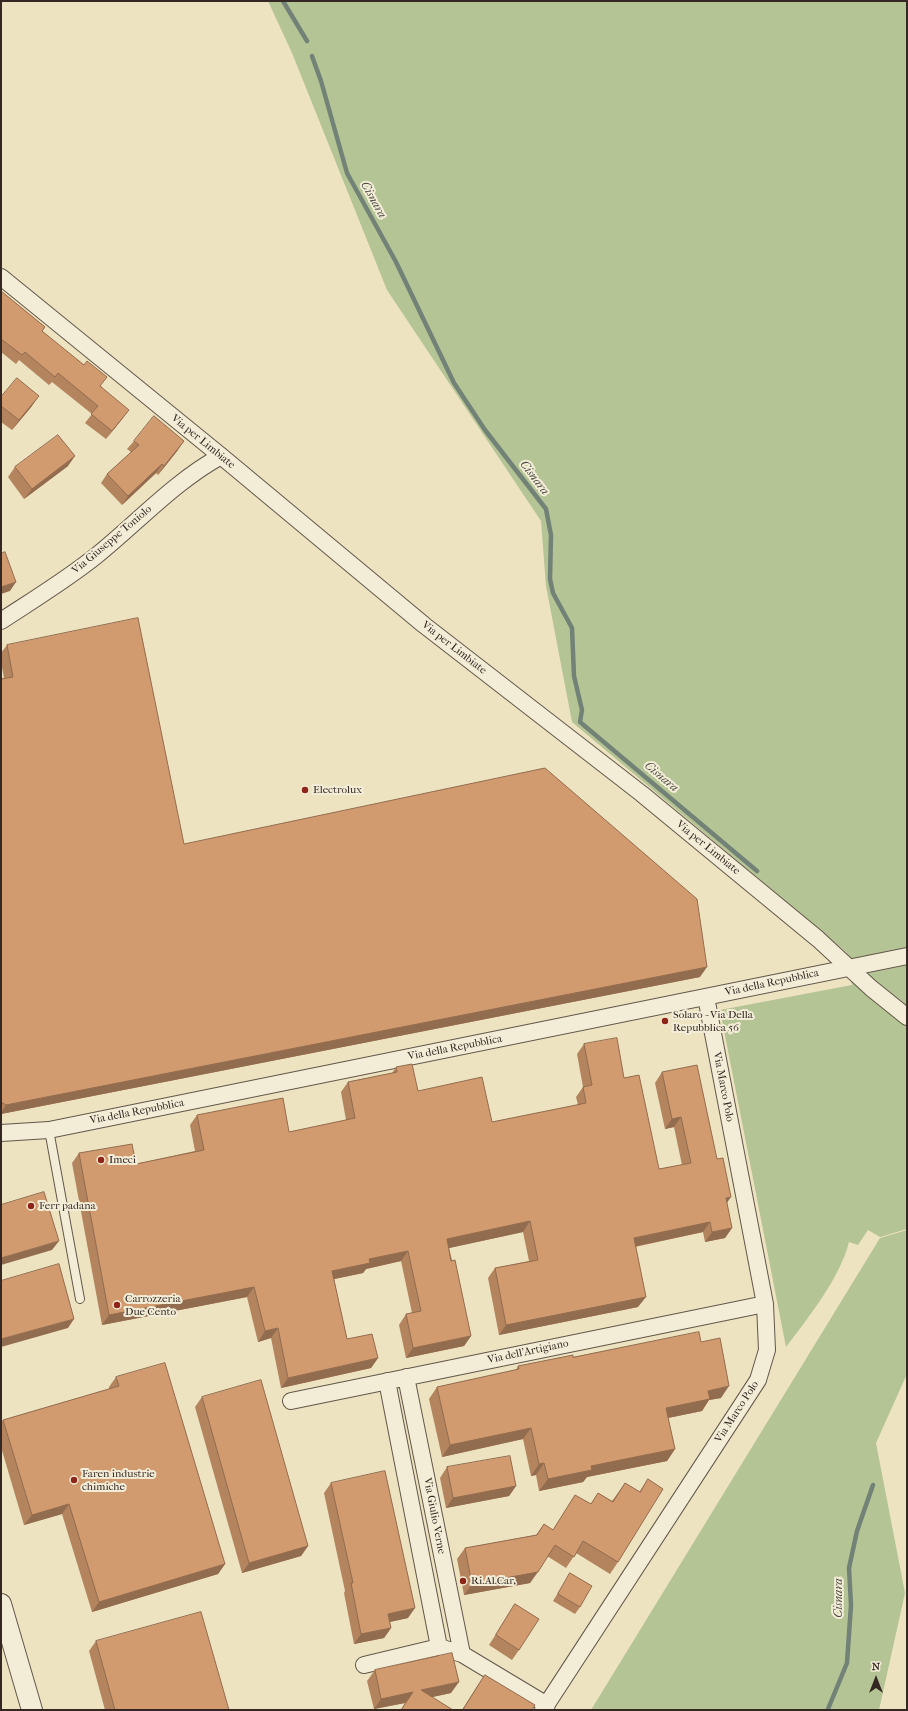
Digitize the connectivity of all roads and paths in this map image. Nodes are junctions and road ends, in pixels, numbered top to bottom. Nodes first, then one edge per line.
1 (1, 277) edge
2 (221, 456) junction
3 (1, 621) edge
4 (907, 956) edge
5 (849, 967) junction
6 (706, 997) junction
7 (907, 1017) edge
8 (49, 1130) junction
9 (1, 1133) edge
10 (80, 1299) dead end
11 (765, 1304) junction
12 (406, 1377) junction
13 (387, 1381) junction
14 (291, 1401) dead end
15 (1, 1604) edge
16 (439, 1647) junction
17 (462, 1654) junction
18 (364, 1665) dead end
19 (545, 1707) edge
20 (32, 1710) edge

1 - 2 street, Via per Limbiate
2 - 3 street, Via Giuseppe Toniolo
2 - 5 street, Via per Limbiate
4 - 5 street, Via della Repubblica
5 - 6 street, Via della Repubblica
5 - 7 street, Via per Limbiate
6 - 8 street, Via della Repubblica
6 - 11 street, Via Marco Polo
8 - 9 street, Via della Repubblica
8 - 10 lane
11 - 12 street, Via dell'Artigiano
11 - 19 street, Via Marco Polo
12 - 13 street, Via dell'Artigiano
12 - 17 street, Via Giulio Verne
13 - 14 street, Via dell'Artigiano
13 - 16 street, Via Giulio Verne
15 - 20 street
16 - 17 street
16 - 18 street
17 - 19 street

